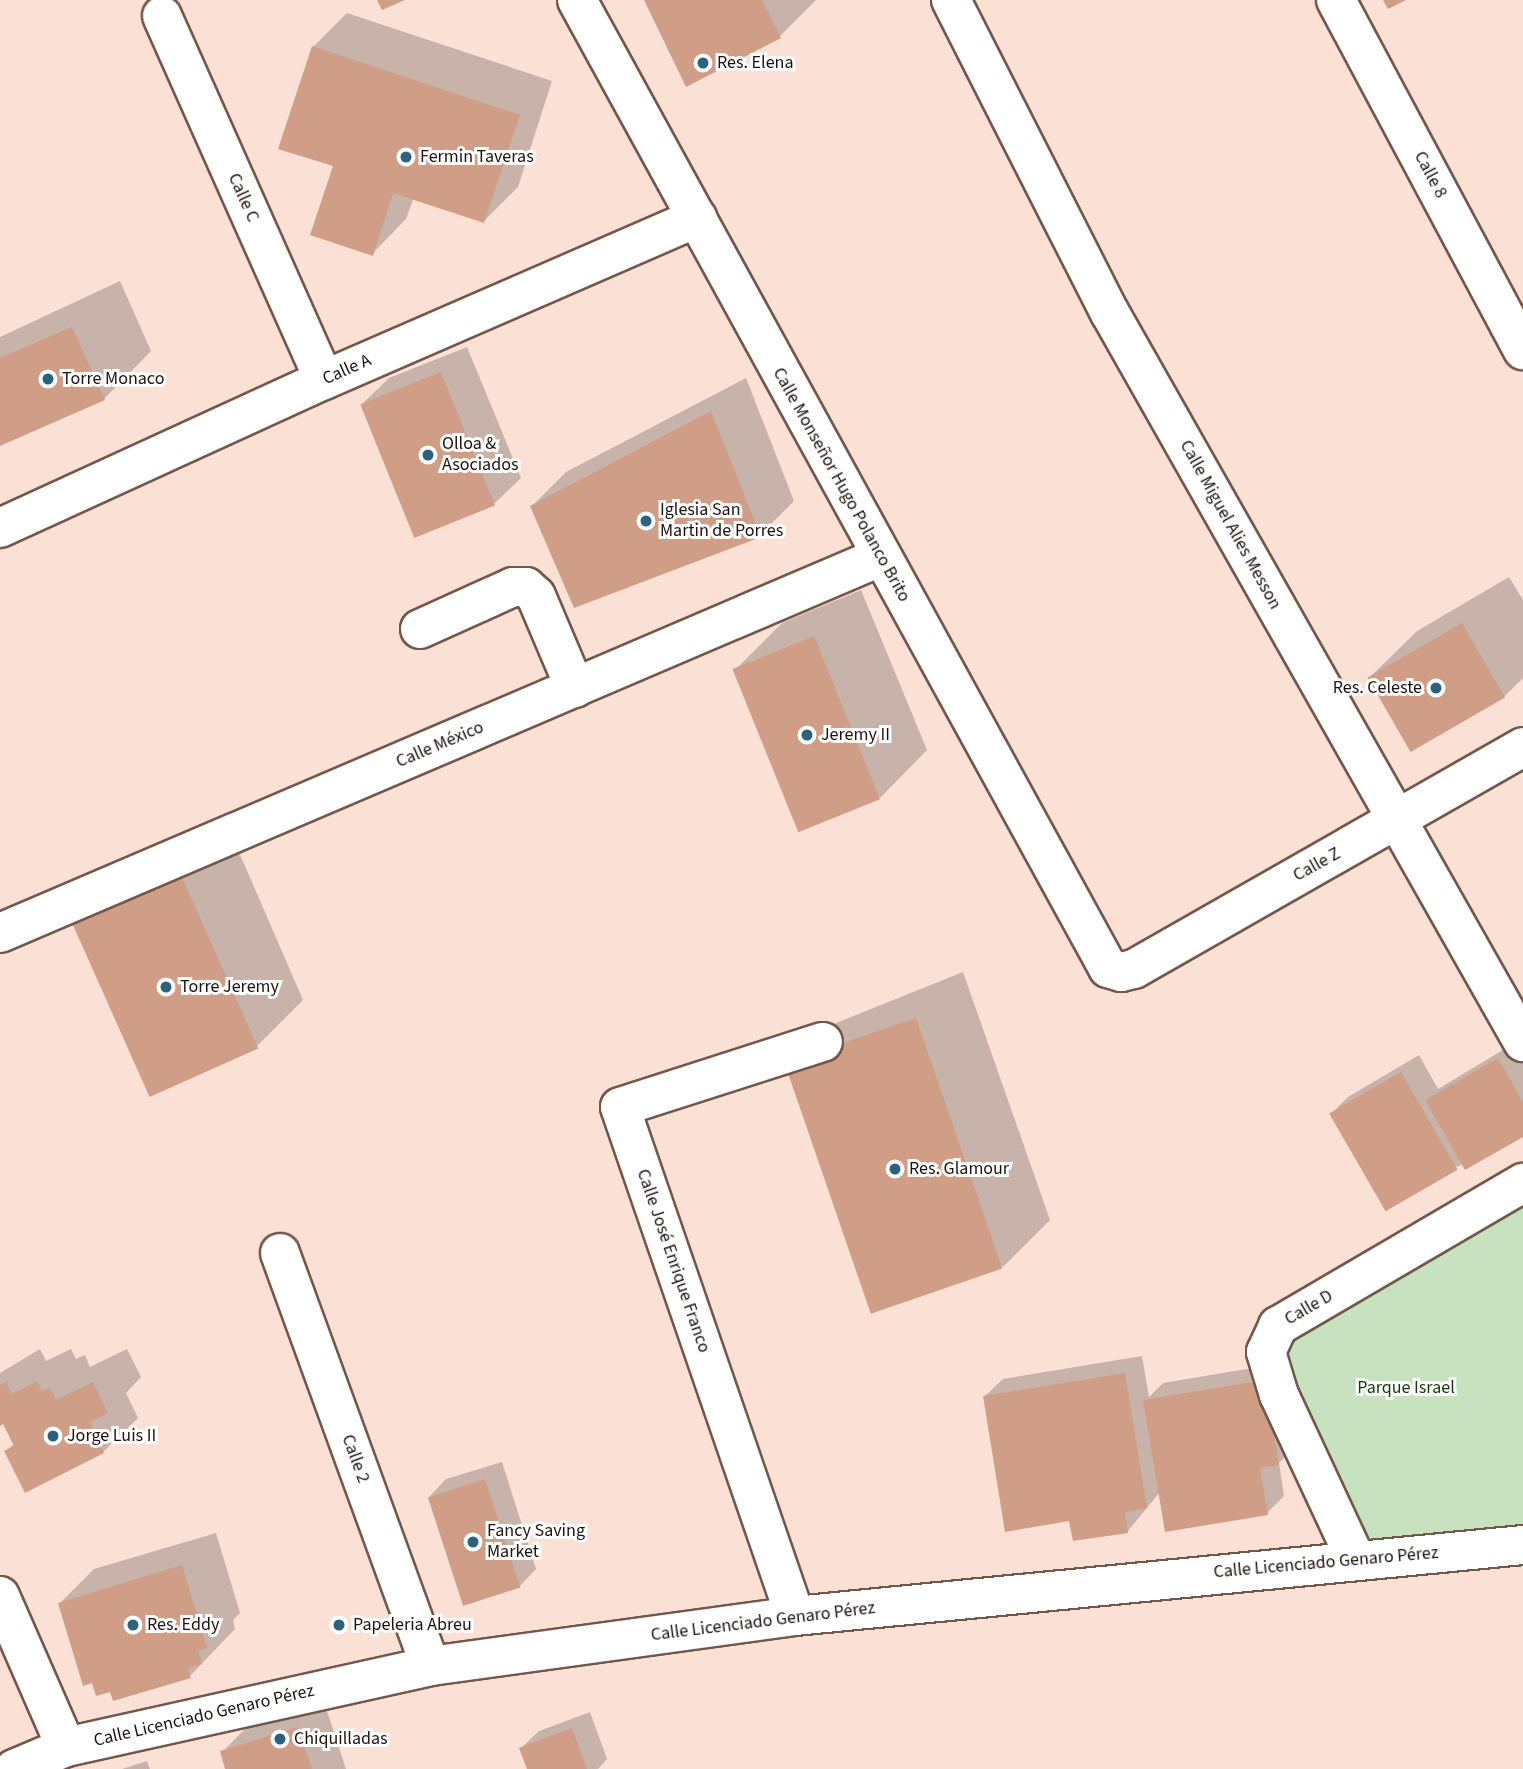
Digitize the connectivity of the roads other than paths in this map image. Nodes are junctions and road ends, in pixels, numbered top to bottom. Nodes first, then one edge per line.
1 (577, 0) edge
2 (951, 0) edge
3 (1336, 0) edge
4 (162, 16) dead end
5 (697, 218) junction
6 (1523, 351) edge
7 (324, 380) junction
8 (0, 528) edge
9 (880, 557) junction
10 (420, 629) dead end
11 (575, 688) junction
12 (1523, 747) edge
13 (1397, 820) junction
14 (0, 933) edge
15 (1108, 968) joint
16 (823, 1042) dead end
17 (1523, 1042) edge
18 (1523, 1183) edge
19 (280, 1252) dead end
20 (1523, 1545) edge
21 (1356, 1560) junction
22 (0, 1596) edge
23 (795, 1616) junction
24 (430, 1666) junction
25 (66, 1747) junction
26 (15, 1769) edge

1 - 5 street, Calle Monseñor Hugo Polanco Brito
2 - 13 street, Calle Miguel Alies Messon
3 - 6 street, Calle 8
4 - 7 street, Calle C
5 - 7 street, Calle A
5 - 9 street, Calle Monseñor Hugo Polanco Brito
7 - 8 street, Calle A
9 - 11 street, Calle México
9 - 15 street, Calle Monseñor Hugo Polanco Brito
10 - 11 street
11 - 14 street, Calle México
12 - 13 street, Calle Z
13 - 15 street, Calle Z
13 - 17 street, Calle Miguel Alies Messon
16 - 23 street, Calle José Enrique Franco
18 - 21 street, Calle D
19 - 24 street, Calle 2
20 - 21 street, Calle Licenciado Genaro Pérez
21 - 23 street, Calle Licenciado Genaro Pérez
22 - 25 street
23 - 24 street, Calle Licenciado Genaro Pérez
24 - 25 street, Calle Licenciado Genaro Pérez
25 - 26 street, Calle Licenciado Genaro Pérez

